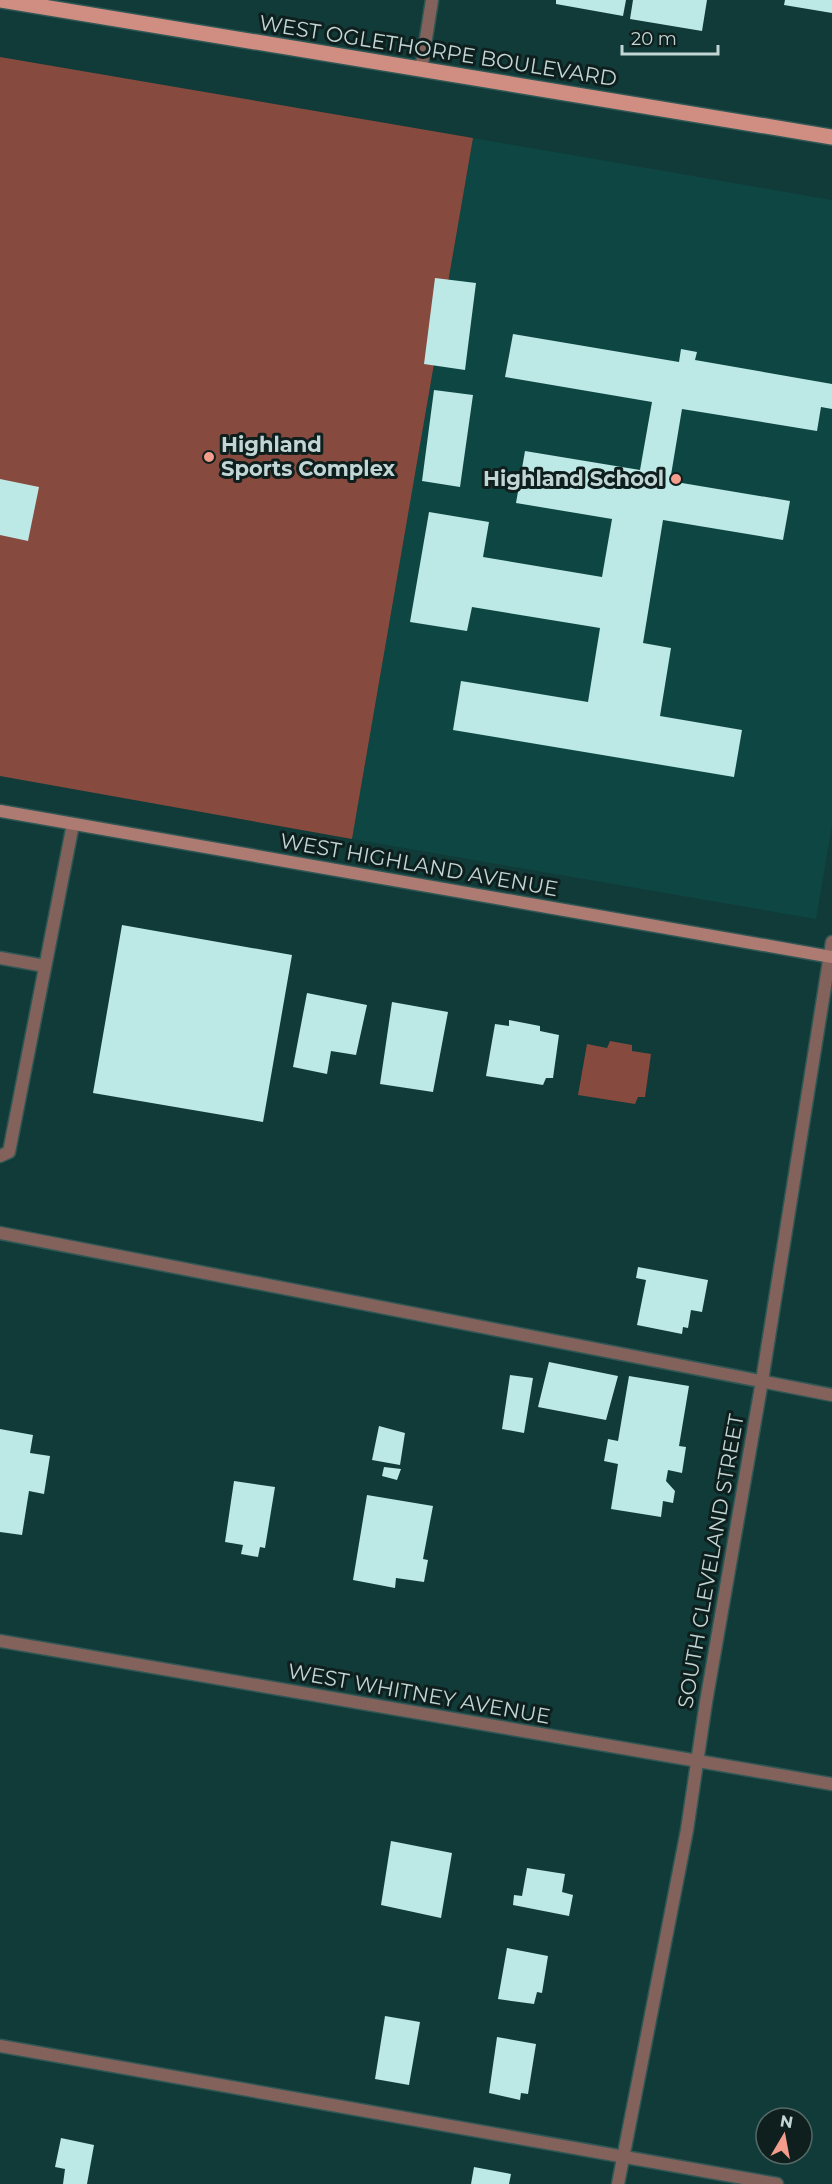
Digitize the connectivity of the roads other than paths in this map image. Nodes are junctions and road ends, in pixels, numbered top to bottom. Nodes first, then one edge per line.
1 (1, 0) edge
2 (432, 0) edge
3 (421, 70) junction
4 (832, 137) edge
5 (0, 812) edge
6 (73, 824) junction
7 (832, 942) edge
8 (831, 957) edge
9 (0, 958) edge
10 (45, 966) junction
11 (0, 1156) edge
12 (0, 1233) edge
13 (762, 1381) junction
14 (832, 1395) edge
15 (0, 1641) edge
16 (698, 1762) junction
17 (832, 1784) edge
18 (0, 2046) edge
19 (624, 2156) junction
20 (618, 2184) edge
21 (777, 2184) edge

1 - 3 main road, WEST OGLETHORPE BOULEVARD
2 - 3 street
3 - 4 main road, WEST OGLETHORPE BOULEVARD
5 - 6 street, WEST HIGHLAND AVENUE
6 - 8 street, WEST HIGHLAND AVENUE
6 - 10 street
7 - 8 street, SOUTH CLEVELAND STREET
8 - 13 street, SOUTH CLEVELAND STREET
9 - 10 street
10 - 11 street
12 - 13 street
13 - 14 street
13 - 16 street, SOUTH CLEVELAND STREET
15 - 16 street, WEST WHITNEY AVENUE
16 - 17 street, WEST WHITNEY AVENUE
16 - 19 street, SOUTH CLEVELAND STREET
18 - 19 street
19 - 20 street, SOUTH CLEVELAND STREET
19 - 21 street

